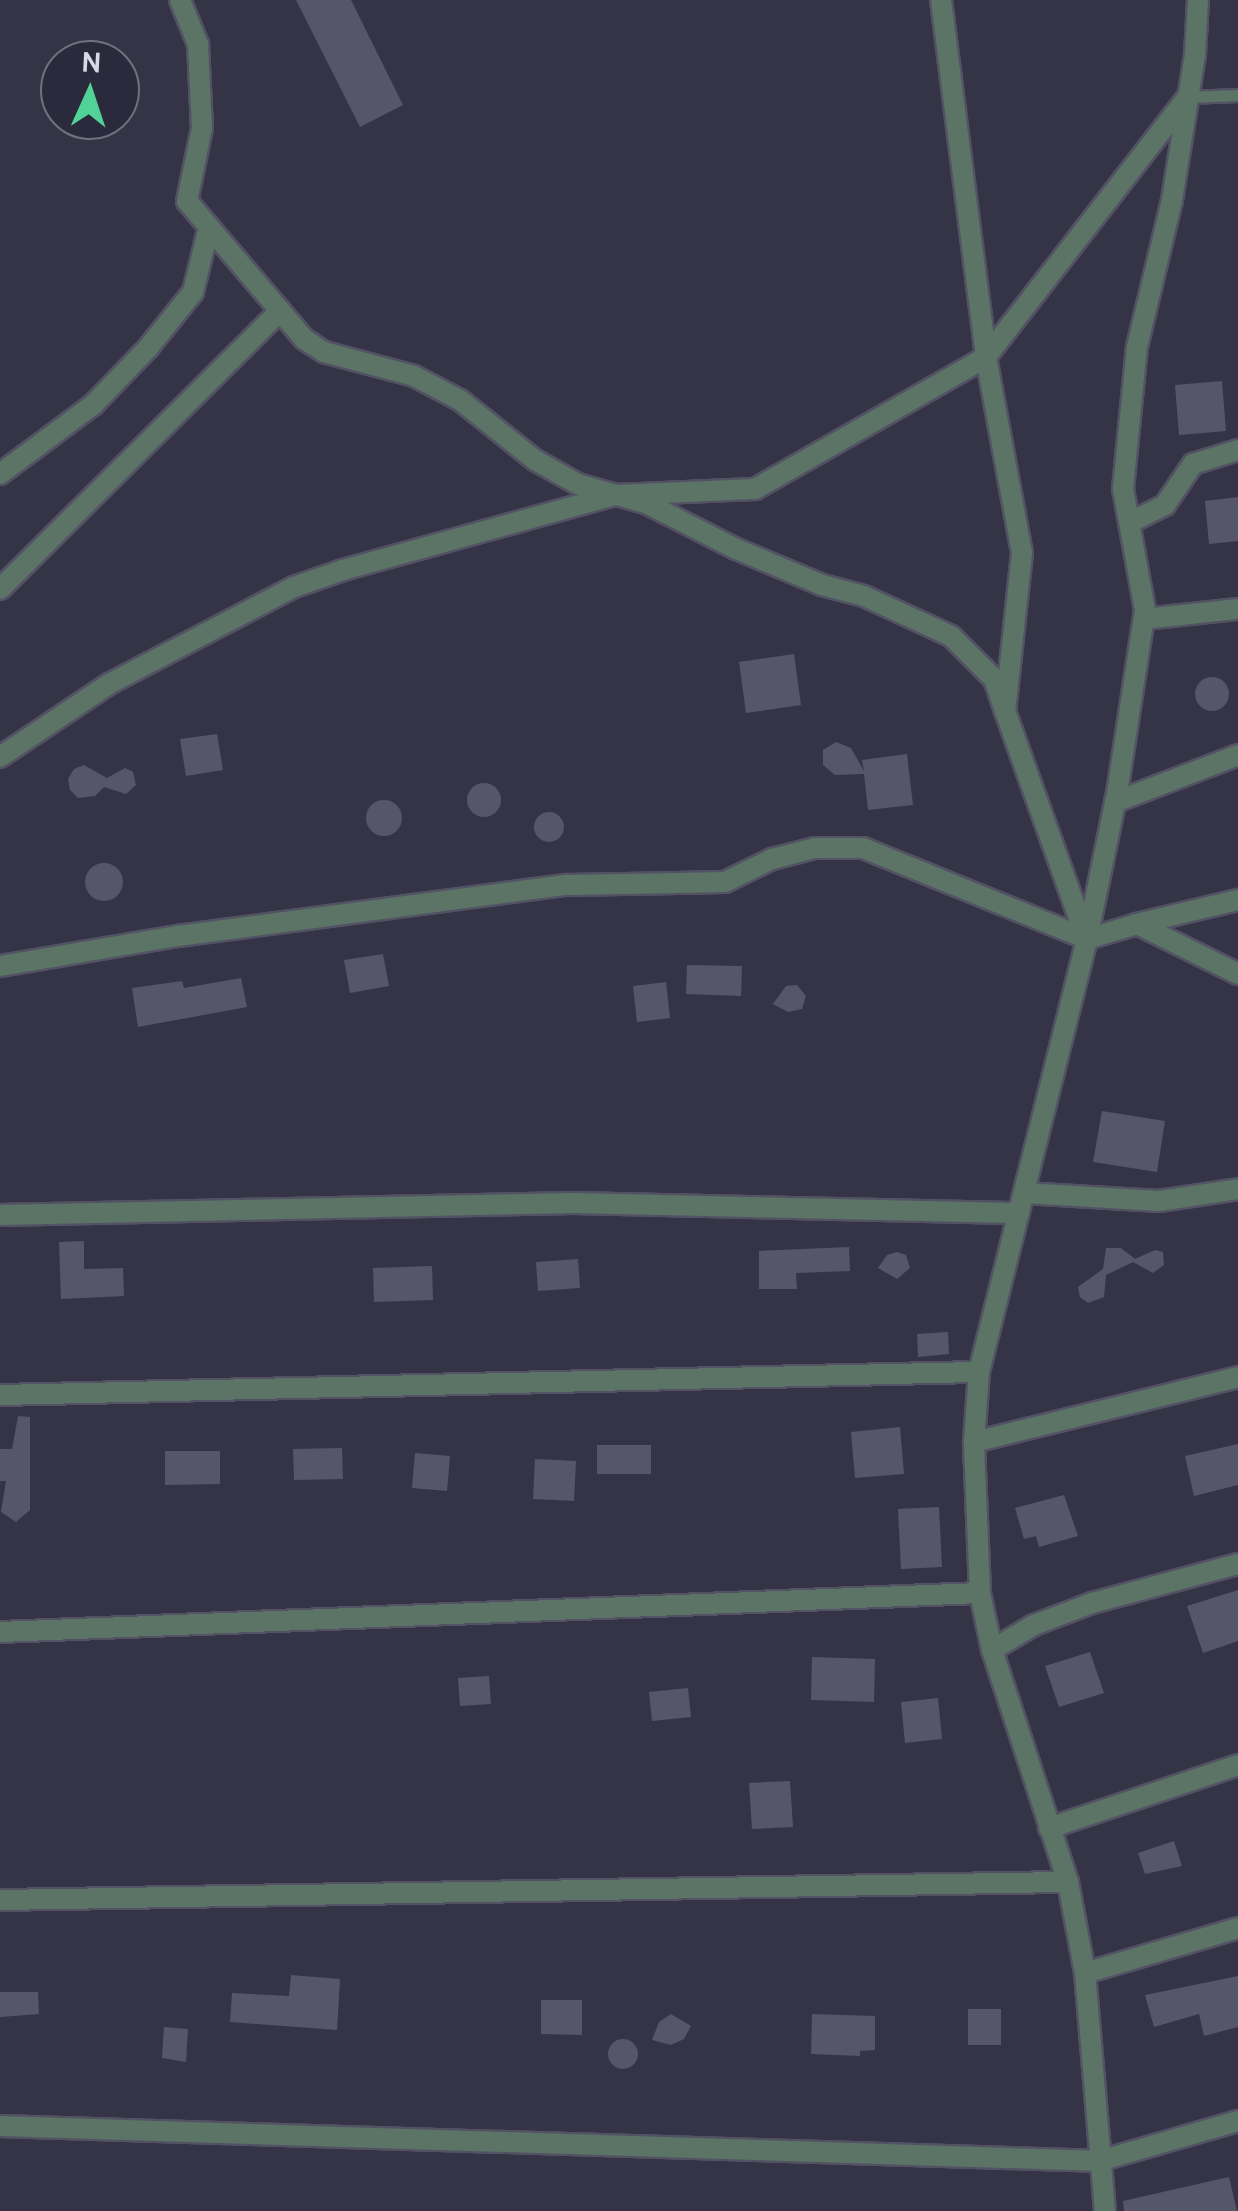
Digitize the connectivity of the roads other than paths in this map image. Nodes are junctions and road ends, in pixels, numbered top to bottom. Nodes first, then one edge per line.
1 (180, 0) edge
2 (940, 0) edge
3 (1198, 0) edge
4 (1238, 95) edge
5 (1188, 97) junction
6 (209, 227) junction
7 (280, 310) junction
8 (986, 357) junction
9 (1238, 450) edge
10 (0, 474) edge
11 (616, 494) junction
12 (1129, 523) junction
13 (0, 589) edge
14 (1238, 608) edge
15 (1144, 619) junction
16 (1005, 711) junction
17 (1238, 755) edge
18 (0, 757) edge
19 (1115, 802) junction
20 (1238, 900) edge
21 (1137, 924) junction
22 (1087, 939) junction
23 (0, 966) edge
24 (1238, 974) edge
25 (1238, 1189) edge
26 (1021, 1203) junction
27 (0, 1215) edge
28 (979, 1372) junction
29 (1238, 1377) edge
30 (0, 1395) edge
31 (974, 1442) junction
32 (1238, 1564) edge
33 (980, 1592) junction
34 (0, 1632) edge
35 (992, 1650) junction
36 (1238, 1765) edge
37 (1049, 1828) junction
38 (1068, 1882) junction
39 (0, 1900) edge
40 (1238, 1928) edge
41 (1085, 1973) junction
42 (1238, 2121) edge
43 (0, 2126) edge
44 (1099, 2161) junction
45 (1105, 2211) edge

1 - 6 street
2 - 8 street
3 - 5 street
4 - 5 lane
5 - 8 street
5 - 12 street
6 - 7 street
6 - 10 street
7 - 11 street
7 - 13 street
8 - 11 street
8 - 16 street
9 - 12 street
11 - 16 street
11 - 18 street
12 - 15 street
14 - 15 street
15 - 19 street
16 - 22 street
17 - 19 street
19 - 22 street
20 - 21 street
21 - 22 street
21 - 24 street
22 - 23 street
22 - 26 street
25 - 26 street
26 - 27 street
26 - 28 street
28 - 30 street
28 - 31 street
29 - 31 street
31 - 33 street
32 - 35 street
33 - 34 street
33 - 35 street
35 - 37 street
36 - 37 street
37 - 38 street
38 - 39 street
38 - 41 street
40 - 41 street
41 - 44 street
42 - 44 street
43 - 44 street
44 - 45 street

